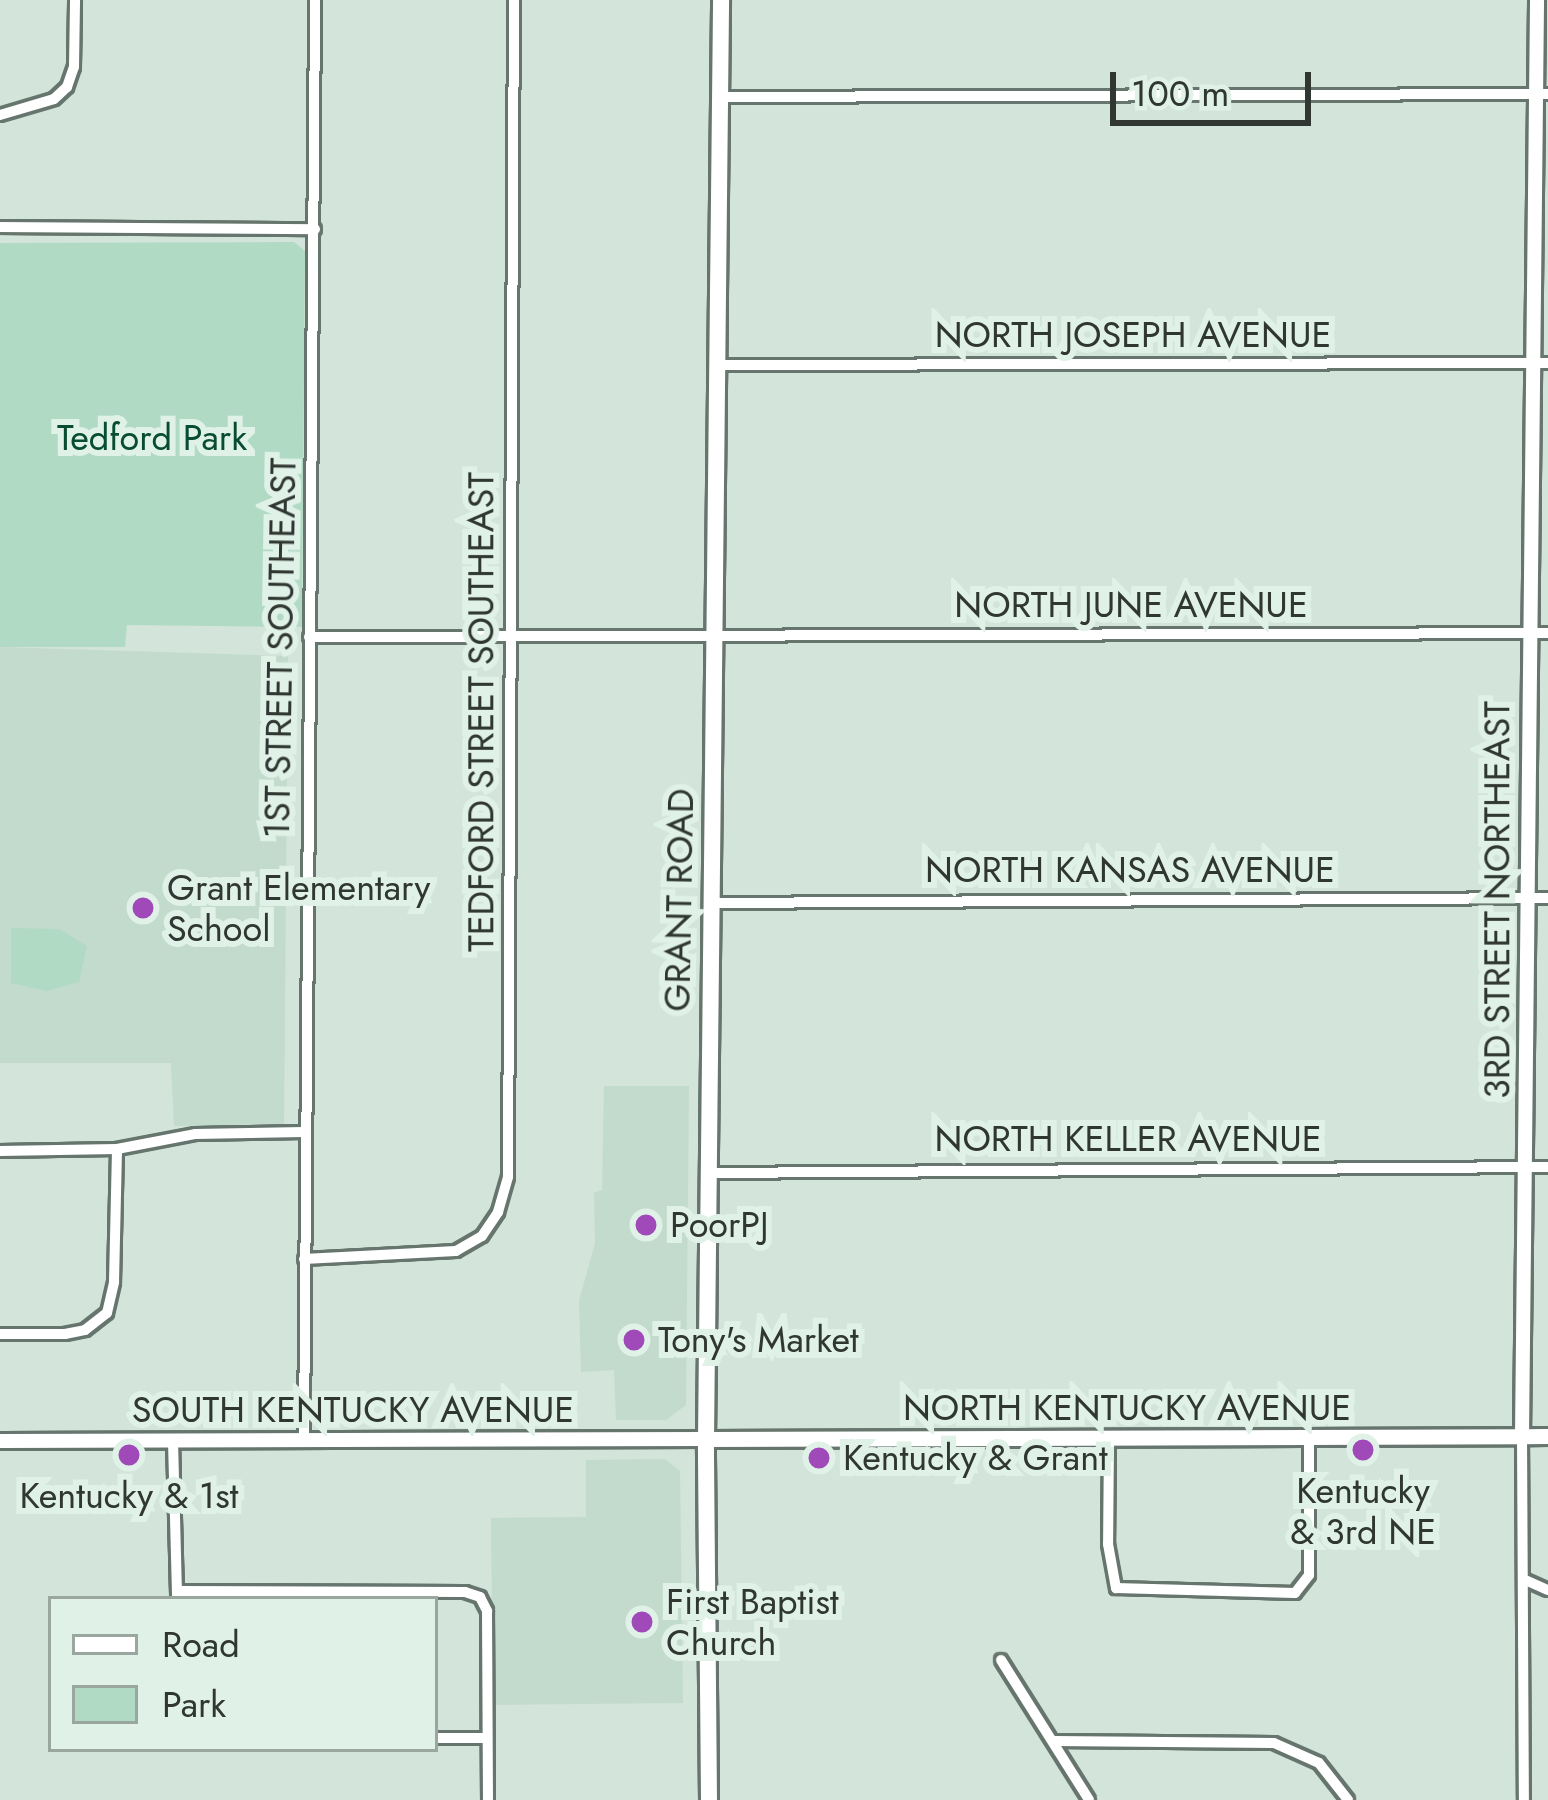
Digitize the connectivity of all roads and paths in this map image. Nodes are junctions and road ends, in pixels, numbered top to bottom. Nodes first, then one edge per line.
1 (75, 0) edge
2 (315, 0) edge
3 (514, 0) edge
4 (721, 0) edge
5 (1538, 0) edge
6 (1543, 94) edge
7 (720, 97) junction
8 (0, 115) edge
9 (0, 227) edge
10 (314, 229) junction
11 (1542, 363) edge
12 (718, 365) junction
13 (1529, 633) junction
14 (1548, 633) edge
15 (715, 635) junction
16 (512, 636) junction
17 (309, 637) junction
18 (1527, 898) junction
19 (1548, 898) edge
20 (712, 903) junction
21 (304, 1132) junction
22 (116, 1149) junction
23 (0, 1151) edge
24 (1525, 1167) junction
25 (1548, 1167) edge
26 (709, 1173) junction
27 (304, 1258) junction
28 (0, 1334) edge
29 (1522, 1436) junction
30 (1548, 1436) edge
31 (1309, 1437) junction
32 (1109, 1438) junction
33 (706, 1439) junction
34 (0, 1441) edge
35 (173, 1441) junction
36 (304, 1441) junction
37 (1523, 1579) junction
38 (1548, 1590) edge
39 (177, 1595) edge
40 (1001, 1660) dead end
41 (438, 1738) edge
42 (486, 1738) junction
43 (1054, 1741) junction
44 (488, 1800) edge
45 (709, 1800) edge
46 (1089, 1800) edge
47 (1348, 1800) edge
48 (1524, 1800) edge

1 - 8 street
2 - 10 street, 1ST STREET SOUTHEAST
3 - 16 street, TEDFORD STREET SOUTHEAST
4 - 7 main road, GRANT ROAD
5 - 6 street, 3RD STREET NORTHEAST
6 - 7 street
6 - 11 street, 3RD STREET NORTHEAST
7 - 12 main road, GRANT ROAD
9 - 10 street
10 - 17 street, 1ST STREET SOUTHEAST
11 - 12 street, NORTH JOSEPH AVENUE
11 - 13 street, 3RD STREET NORTHEAST
12 - 15 main road, GRANT ROAD
13 - 14 street, NORTH JUNE AVENUE
13 - 15 street, NORTH JUNE AVENUE
13 - 18 street, 3RD STREET NORTHEAST
15 - 16 street, NORTH JUNE AVENUE
15 - 20 main road, GRANT ROAD
16 - 17 street, NORTH JUNE AVENUE
16 - 27 street, TEDFORD STREET SOUTHEAST
17 - 21 street, 1ST STREET SOUTHEAST
18 - 19 street, NORTH KANSAS AVENUE
18 - 20 street, NORTH KANSAS AVENUE
18 - 24 street, 3RD STREET NORTHEAST
20 - 26 main road, GRANT ROAD
21 - 22 street
21 - 27 street, 1ST STREET SOUTHEAST
22 - 23 street
22 - 28 street
24 - 25 street, NORTH KELLER AVENUE
24 - 26 street, NORTH KELLER AVENUE
24 - 29 street, 3RD STREET NORTHEAST
26 - 33 main road, GRANT ROAD
27 - 36 street, 1ST STREET SOUTHEAST
29 - 30 main road, NORTH KENTUCKY AVENUE
29 - 31 main road, NORTH KENTUCKY AVENUE
29 - 37 street, 3RD STREET NORTHEAST
31 - 32 main road, NORTH KENTUCKY AVENUE
31 - 32 street
32 - 33 main road, NORTH KENTUCKY AVENUE
33 - 36 street, SOUTH KENTUCKY AVENUE
33 - 45 main road, GRANT ROAD
34 - 35 street, SOUTH KENTUCKY AVENUE
35 - 36 street, SOUTH KENTUCKY AVENUE
35 - 39 street
37 - 38 street
37 - 48 street, 3RD STREET NORTHEAST
39 - 42 street
40 - 43 street
41 - 42 street
42 - 44 street
43 - 46 street
43 - 47 street

